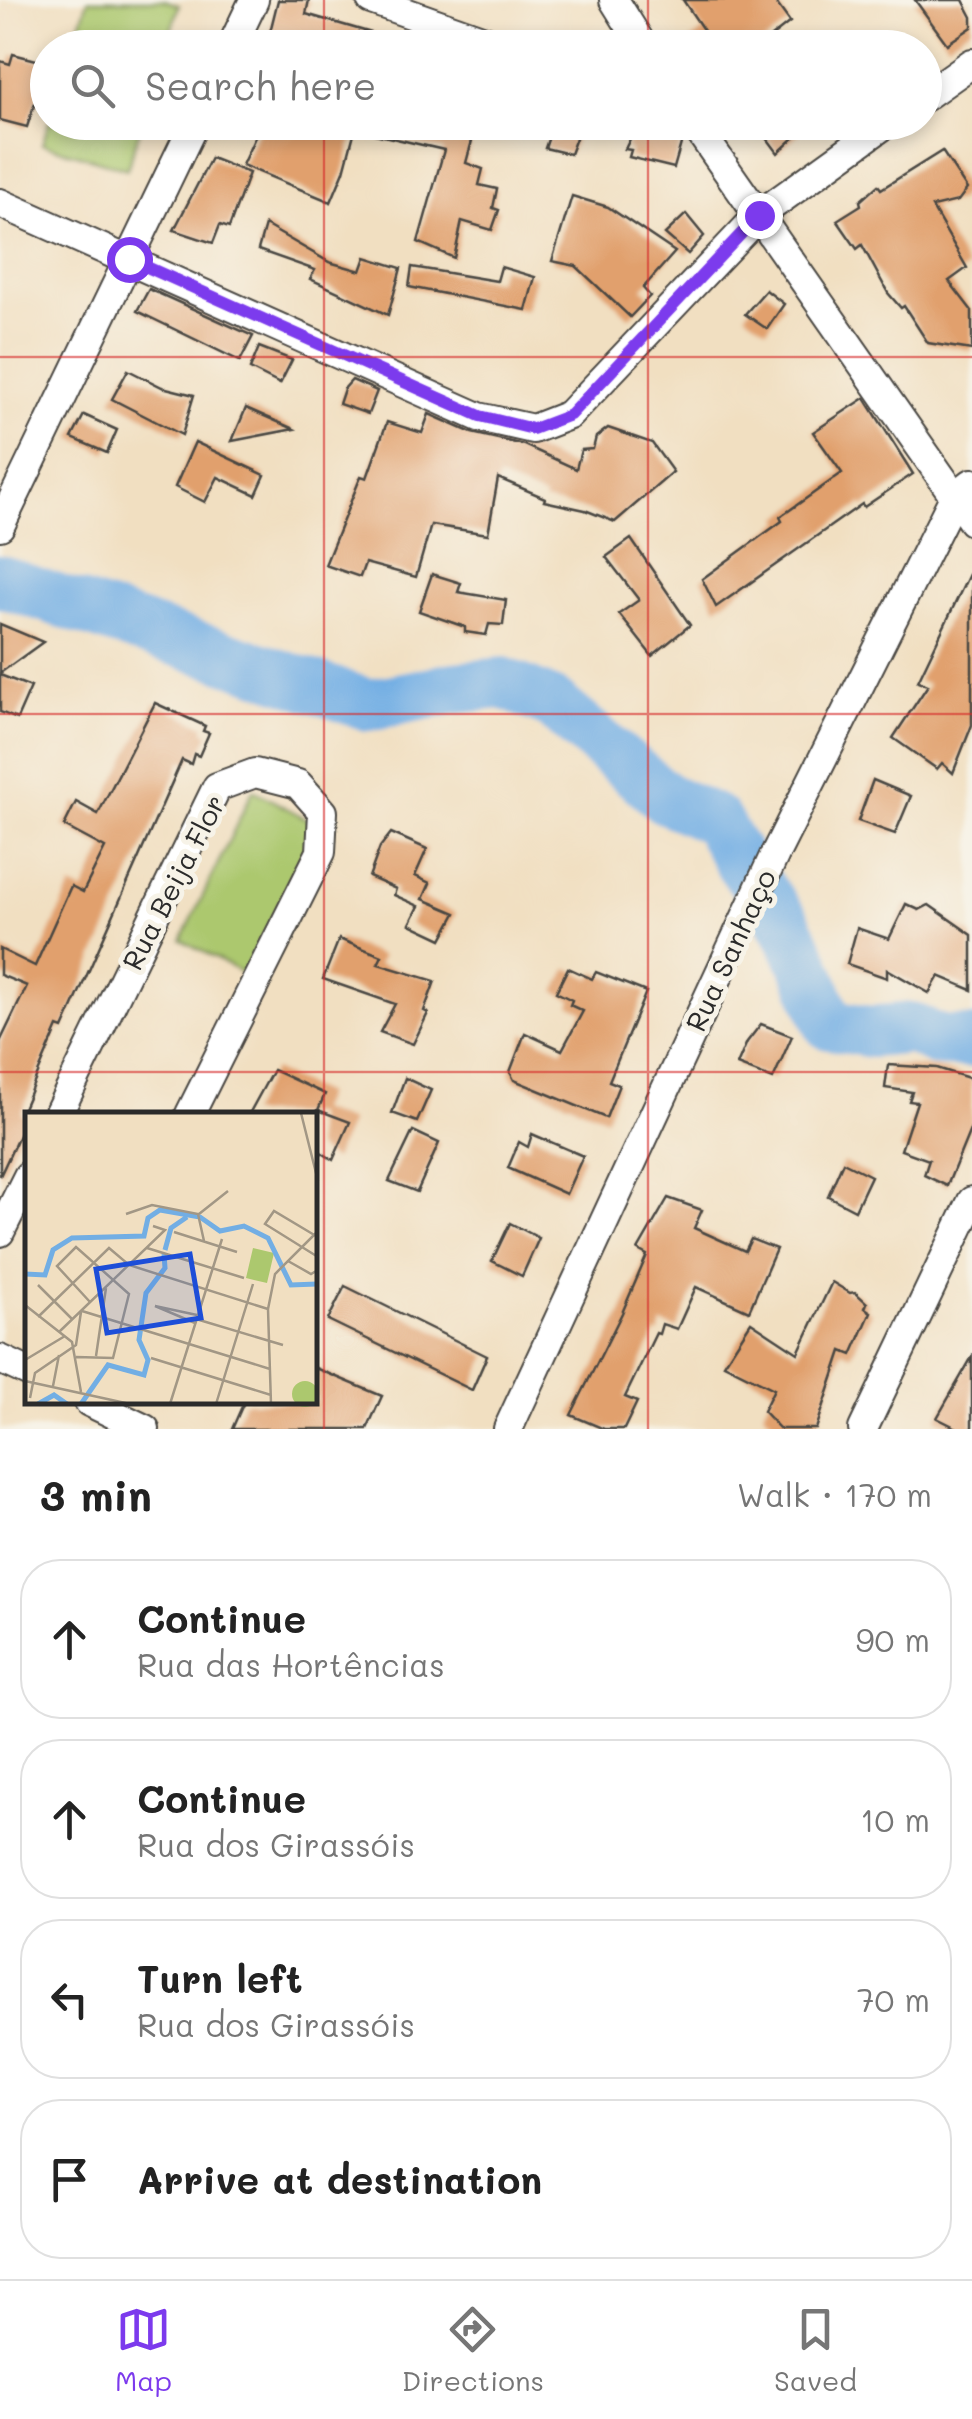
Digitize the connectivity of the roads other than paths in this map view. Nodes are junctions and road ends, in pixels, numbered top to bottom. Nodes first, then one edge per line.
1 (254, 0) edge
2 (371, 0) edge
3 (614, 0) edge
4 (240, 30) edge
5 (456, 30) edge
6 (633, 30) edge
7 (972, 63) edge
8 (942, 84) edge
9 (186, 140) edge
10 (706, 140) edge
11 (863, 140) edge
12 (0, 203) edge
13 (759, 215) junction
14 (129, 259) junction
15 (963, 490) edge
16 (972, 521) edge
17 (0, 526) edge
18 (59, 1112) edge
19 (191, 1112) edge
20 (25, 1182) edge
21 (972, 1201) edge
22 (0, 1232) edge
23 (92, 1404) edge
24 (145, 1429) edge
25 (508, 1429) edge
26 (863, 1429) edge

1 - 4 street
2 - 5 street
3 - 6 street
7 - 8 street
9 - 14 street
10 - 13 street
11 - 13 street
12 - 14 street
13 - 14 street
13 - 15 street
14 - 17 street
15 - 16 street
15 - 25 street, Rua Sanhaço
18 - 19 street, Rua Beija Flor
20 - 22 street
21 - 26 street
23 - 24 street

